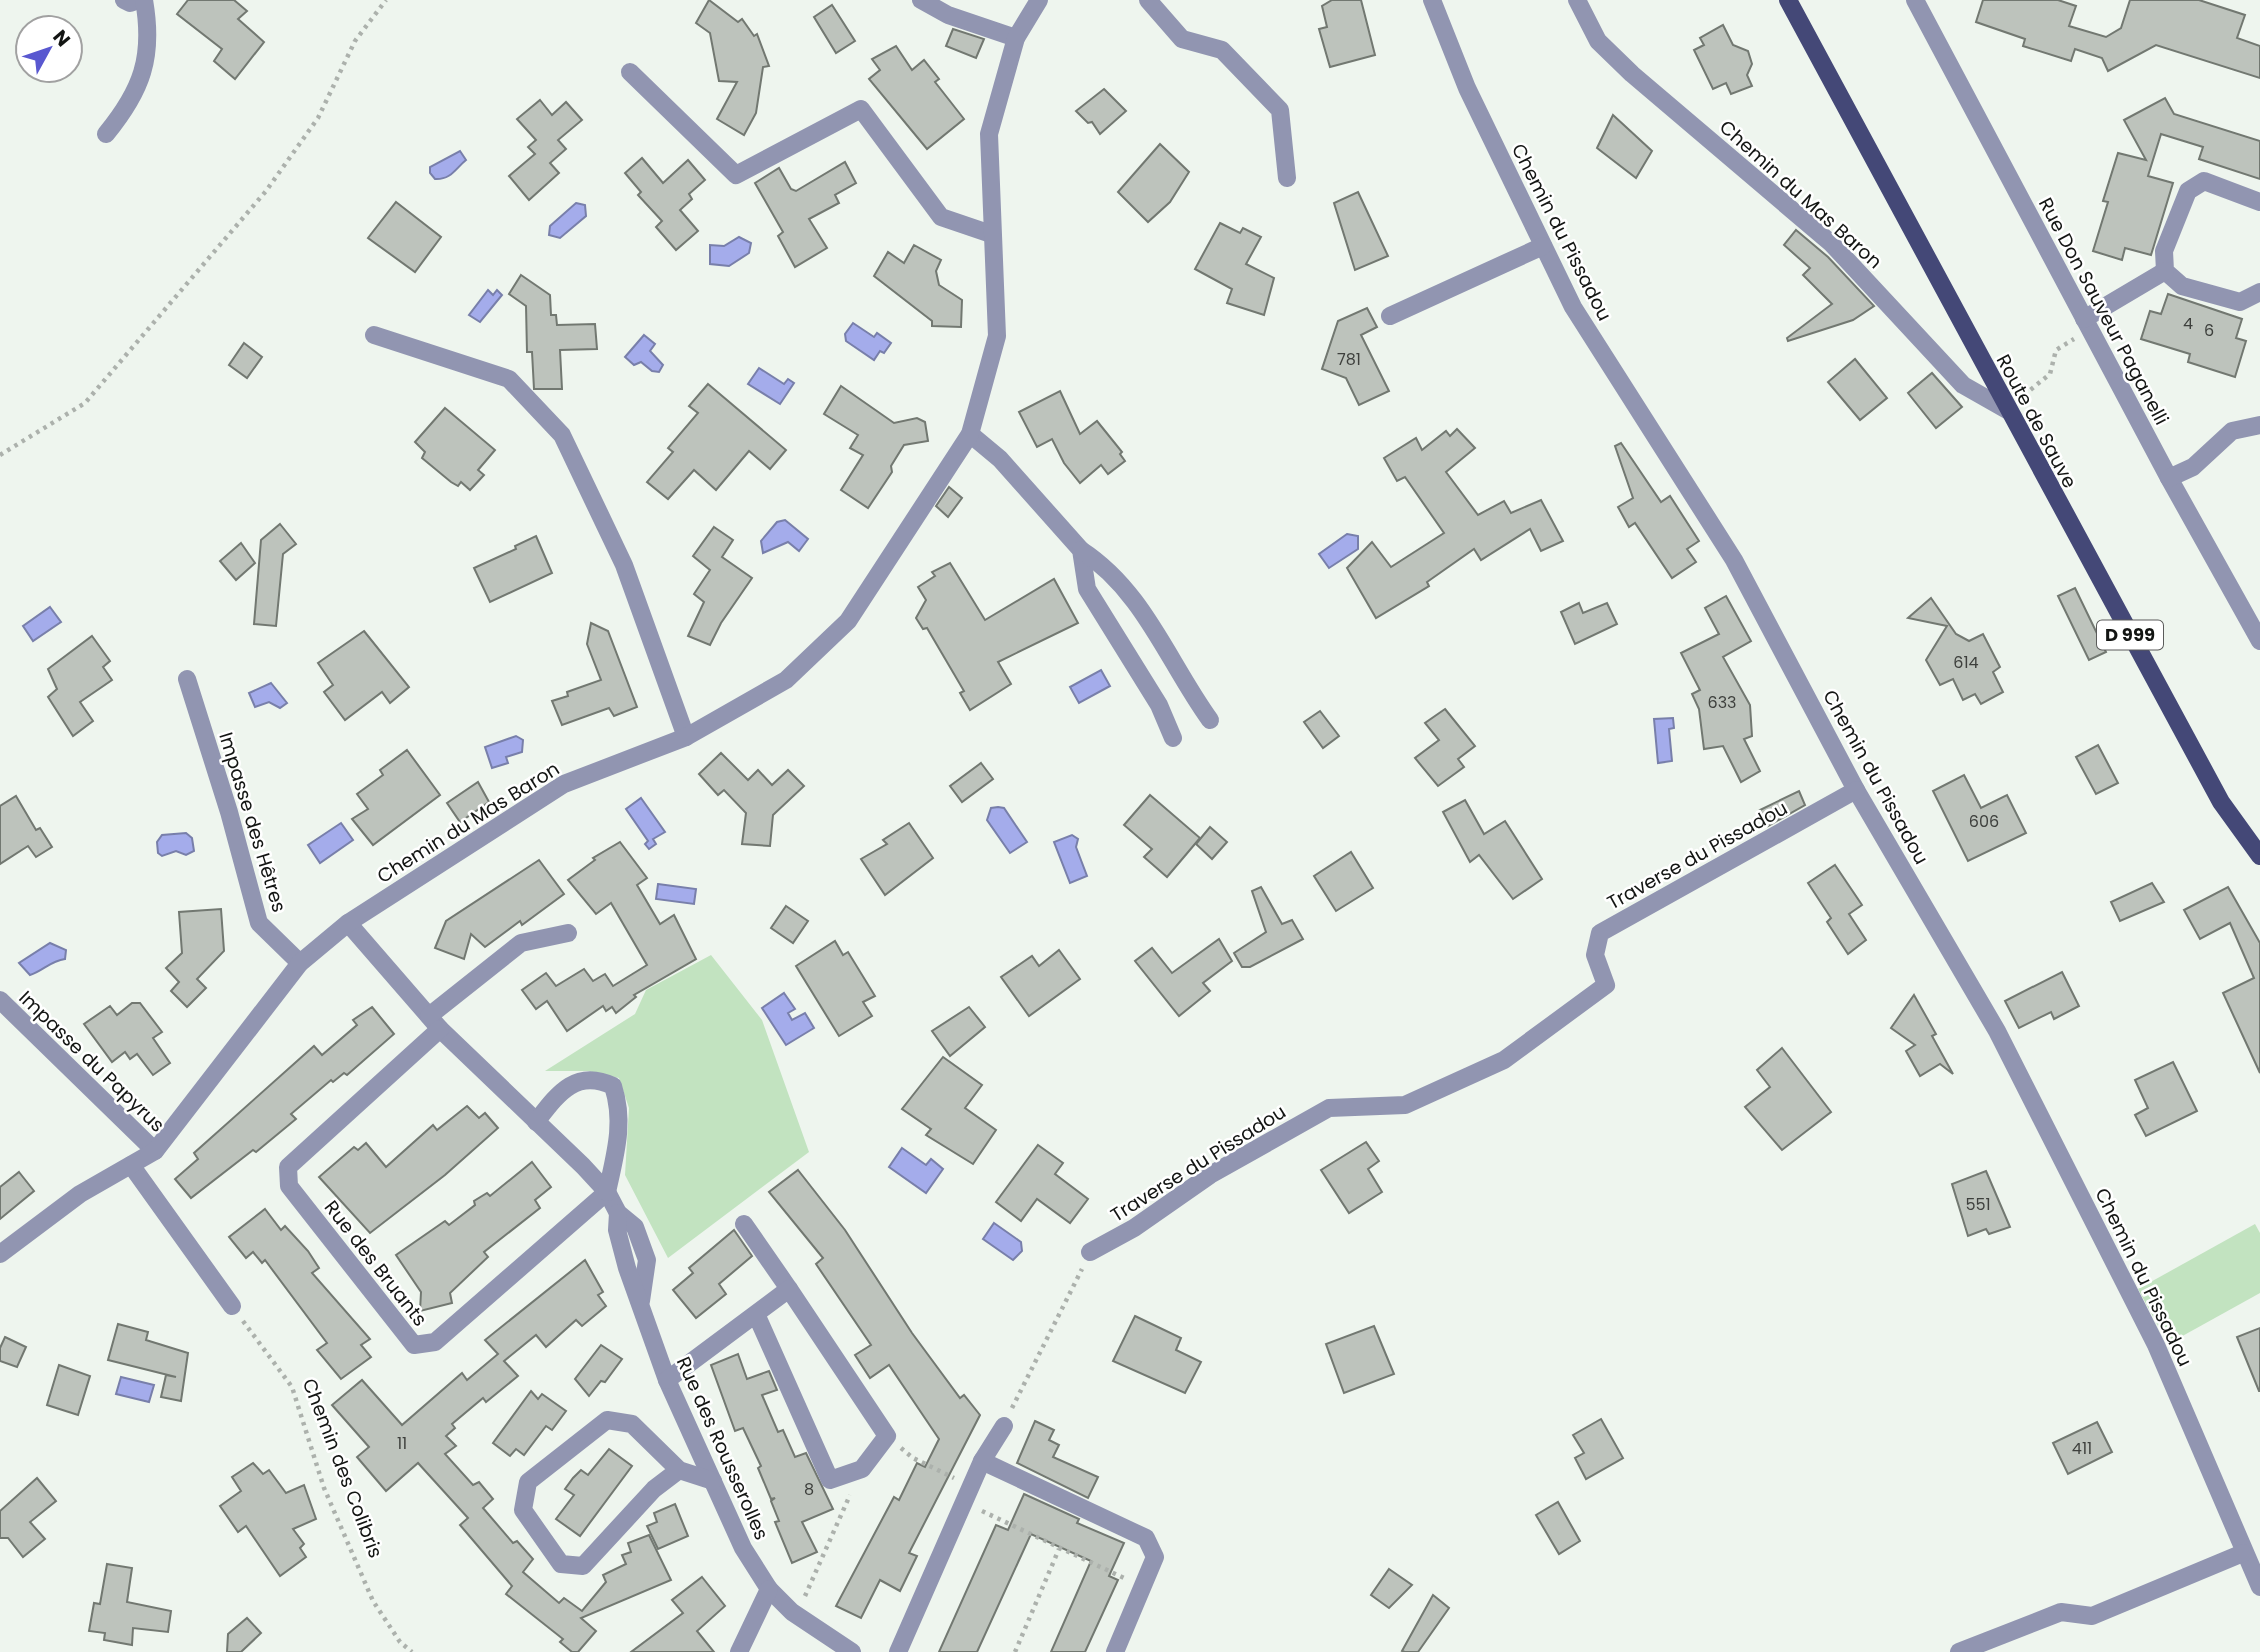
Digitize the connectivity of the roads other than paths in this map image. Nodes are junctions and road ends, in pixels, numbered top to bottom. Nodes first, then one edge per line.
1 (124, 0) edge
2 (141, 0) edge
3 (921, 0) edge
4 (1039, 0) edge
5 (1148, 0) edge
6 (1432, 0) edge
7 (1577, 0) edge
8 (1788, 0) edge
9 (1921, 2) edge
10 (1016, 38) junction
11 (630, 72) dead end
12 (106, 134) dead end
13 (1287, 178) dead end
14 (2260, 202) edge
15 (991, 234) junction
16 (1543, 246) junction
17 (2165, 271) junction
18 (2260, 292) edge
19 (1390, 316) dead end
20 (2087, 324) junction
21 (373, 335) dead end
22 (2007, 410) junction
23 (2260, 425) edge
24 (970, 434) junction
25 (2169, 478) junction
26 (1082, 550) junction
27 (2260, 641) edge
28 (187, 679) dead end
29 (1210, 720) dead end
30 (686, 737) junction
31 (1173, 738) dead end
32 (1856, 790) junction
33 (2260, 856) edge
34 (348, 923) junction
35 (568, 933) dead end
36 (300, 963) junction
37 (0, 1000) edge
38 (435, 1023) junction
39 (536, 1122) junction
40 (155, 1151) junction
41 (131, 1165) junction
42 (607, 1192) junction
43 (744, 1224) dead end
44 (1090, 1252) road end
45 (0, 1254) edge
46 (789, 1289) junction
47 (232, 1306) road end
48 (756, 1314) junction
49 (667, 1380) junction
50 (1004, 1426) dead end
51 (982, 1461) junction
52 (679, 1470) junction
53 (713, 1481) junction
54 (2243, 1553) junction
55 (2260, 1587) edge
56 (769, 1588) junction
57 (739, 1652) edge
58 (852, 1652) edge
59 (898, 1652) edge
60 (1115, 1652) edge
61 (1959, 1652) edge

1 - 2 street
2 - 12 street
3 - 10 street
4 - 10 street, Chemin du Mas Baron
5 - 13 street
6 - 16 street, Chemin du Pissadou
7 - 22 street, Chemin du Mas Baron
8 - 22 main road, Route de Sauve / D 999
9 - 20 street, Rue Don Sauveur Paganelli
10 - 15 street, Chemin du Mas Baron
11 - 15 street
14 - 17 street
15 - 24 street, Chemin du Mas Baron
16 - 19 street
16 - 32 street, Chemin du Pissadou
17 - 18 street
17 - 20 street
20 - 25 street, Rue Don Sauveur Paganelli
21 - 30 street
22 - 33 main road, Route de Sauve / D 999
23 - 25 street
24 - 26 street
24 - 30 street, Chemin du Mas Baron
25 - 27 street, Rue Don Sauveur Paganelli
26 - 29 street
26 - 31 street
28 - 36 street, Impasse des Hêtres
30 - 34 street, Chemin du Mas Baron
32 - 44 street, Traverse du Pissadou
32 - 54 street, Chemin du Pissadou
34 - 36 street, Chemin du Mas Baron
34 - 38 street, Rue des Rousserolles
35 - 38 street
36 - 40 street, Chemin du Mas Baron
37 - 40 street, Impasse du Papyrus
38 - 39 street, Rue des Rousserolles
38 - 42 street, Rue des Bruants
39 - 42 street, Rue des Rousserolles
39 - 42 street
40 - 41 street, Chemin du Mas Baron
41 - 45 street, Chemin du Mas Baron
41 - 47 street
42 - 49 street, Rue des Rousserolles
43 - 46 street
46 - 48 street
46 - 48 street
48 - 49 street
49 - 53 street, Rue des Rousserolles
50 - 51 street
51 - 59 street
51 - 60 street
52 - 52 street
52 - 53 street
53 - 56 street, Rue des Rousserolles
54 - 55 street, Chemin du Pissadou
54 - 61 street
56 - 57 street
56 - 58 street, Rue des Rousserolles

